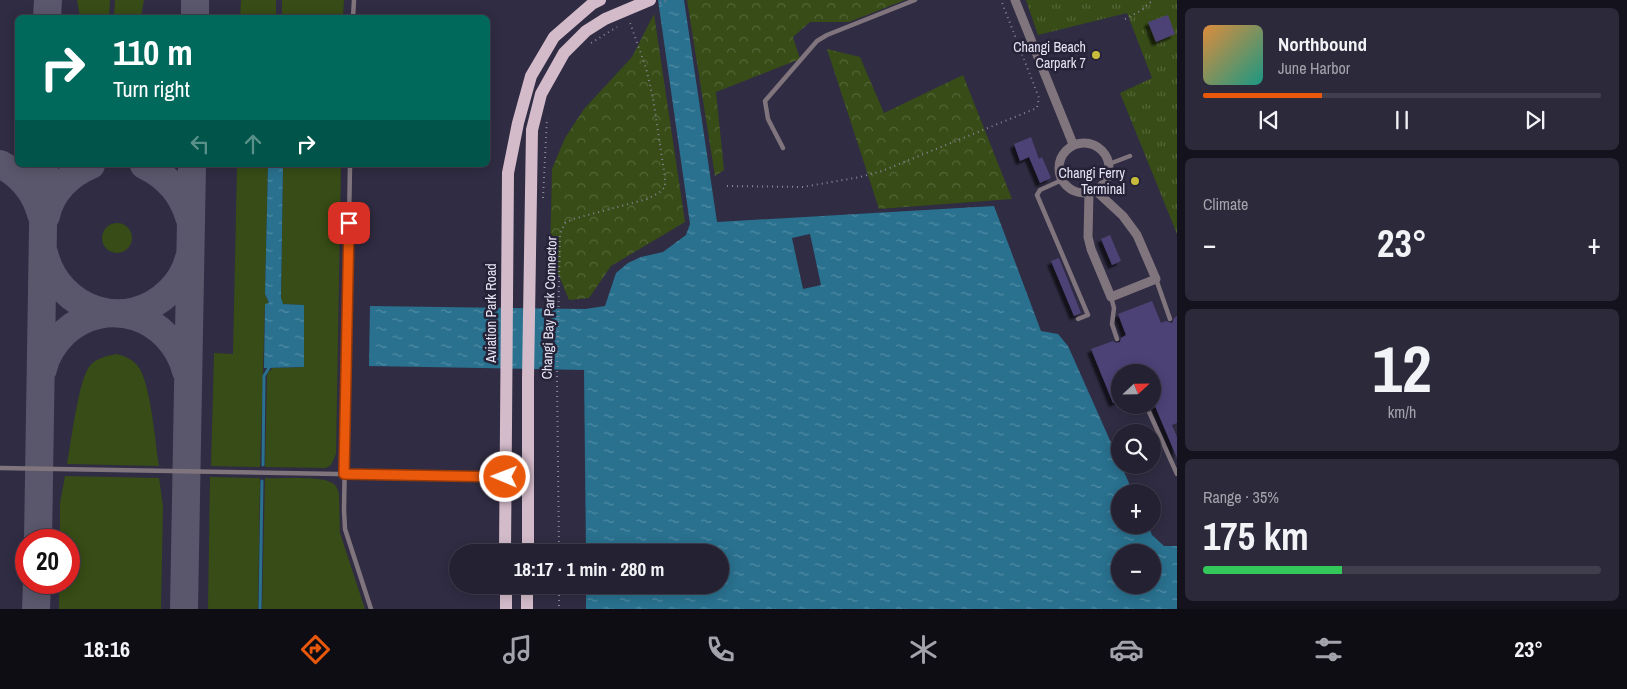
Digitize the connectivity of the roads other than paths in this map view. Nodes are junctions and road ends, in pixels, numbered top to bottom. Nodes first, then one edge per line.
1 (354, 0) edge
2 (600, 0) edge
3 (649, 0) edge
4 (915, 0) edge
5 (1015, 0) edge
6 (353, 15) edge
7 (1073, 144) junction
8 (783, 148) dead end
9 (1130, 156) dead end
10 (1109, 164) junction
11 (350, 167) edge
12 (1062, 180) junction
13 (1092, 192) junction
14 (1156, 279) junction
15 (1111, 297) junction
16 (1078, 319) dead end
17 (1170, 319) dead end
18 (1117, 339) dead end
19 (1150, 414) edge
20 (0, 468) edge
21 (344, 474) junction
22 (1177, 474) edge
23 (505, 477) junction
24 (505, 544) edge
25 (528, 544) edge
26 (506, 594) edge
27 (528, 594) edge
28 (371, 609) edge
29 (506, 609) edge
30 (528, 609) edge

1 - 6 lane
2 - 23 main road, Aviation Park Road
3 - 25 main road
4 - 8 lane
5 - 7 street
7 - 10 street
7 - 12 street
9 - 10 lane
10 - 13 street
11 - 21 lane
12 - 13 street
12 - 16 lane
13 - 14 street
13 - 15 street
14 - 15 street
14 - 17 lane
15 - 18 lane
19 - 22 lane
20 - 21 lane
21 - 23 lane
21 - 28 lane
23 - 24 main road, Aviation Park Road
26 - 29 main road
27 - 30 main road

